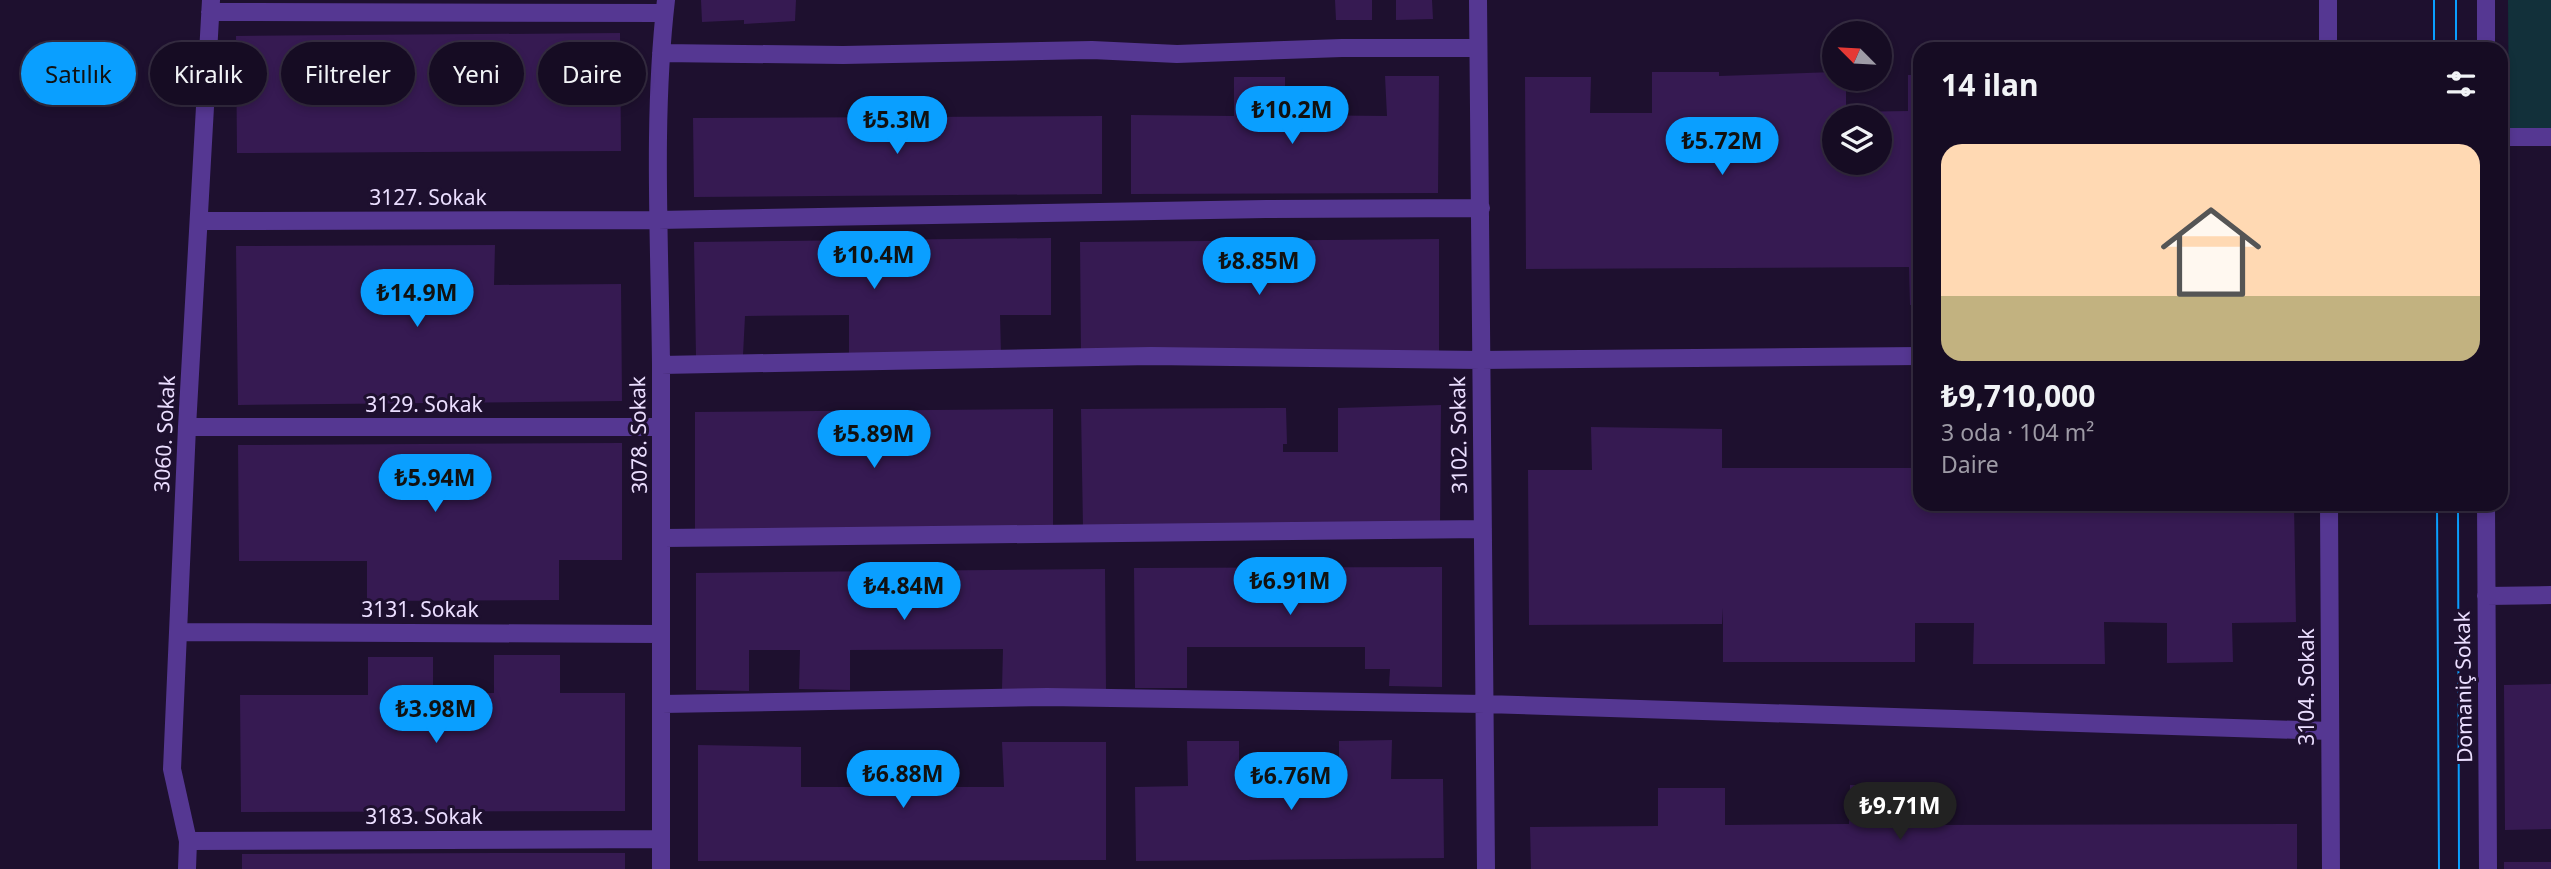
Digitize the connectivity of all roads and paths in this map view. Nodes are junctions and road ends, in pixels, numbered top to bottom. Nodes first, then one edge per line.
1 (1478, 0) edge
2 (2328, 0) edge
3 (2486, 0) edge
4 (210, 6) edge
5 (665, 6) edge
6 (2328, 42) edge
7 (2486, 42) edge
8 (1478, 48) junction
9 (661, 53) junction
10 (2508, 137) edge
11 (2551, 137) edge
12 (1481, 208) junction
13 (657, 220) junction
14 (199, 221) junction
15 (1913, 356) edge
16 (1481, 360) junction
17 (661, 365) junction
18 (660, 427) junction
19 (187, 428) junction
20 (2329, 511) edge
21 (2486, 511) edge
22 (1483, 529) junction
23 (663, 538) junction
24 (2551, 595) edge
25 (2486, 596) junction
26 (179, 632) junction
27 (660, 635) junction
28 (662, 704) junction
29 (1485, 704) junction
30 (2330, 732) junction
31 (661, 839) junction
32 (188, 841) junction
33 (187, 869) edge
34 (661, 869) edge
35 (1486, 869) edge
36 (2331, 869) edge
37 (2488, 869) edge

1 - 8 street, 3102. Sokak
2 - 6 street
3 - 7 street
4 - 5 street
4 - 14 street, 3060. Sokak
5 - 9 street, 3078. Sokak
8 - 9 street
8 - 12 street, 3102. Sokak
9 - 13 street, 3078. Sokak
10 - 11 street
12 - 13 street, 3127. Sokak
12 - 16 street, 3102. Sokak
13 - 14 street, 3127. Sokak
13 - 17 street, 3078. Sokak
14 - 19 street, 3060. Sokak
15 - 16 street
16 - 17 street
16 - 22 street, 3102. Sokak
17 - 18 street, 3078. Sokak
18 - 19 street, 3129. Sokak
18 - 23 street, 3078. Sokak
19 - 26 street, 3060. Sokak
20 - 30 street, 3104. Sokak
21 - 25 street, Domaniç Sokak
22 - 23 street
22 - 29 street, 3102. Sokak
23 - 27 street, 3078. Sokak
24 - 25 street
25 - 37 street, Domaniç Sokak
26 - 27 street, 3131. Sokak
26 - 32 street, 3060. Sokak
27 - 28 street, 3078. Sokak
28 - 29 street
28 - 31 street, 3078. Sokak
29 - 30 street
29 - 35 street, 3102. Sokak
30 - 36 street, 3104. Sokak
31 - 32 street, 3183. Sokak
31 - 34 street, 3078. Sokak
32 - 33 street, 3060. Sokak

